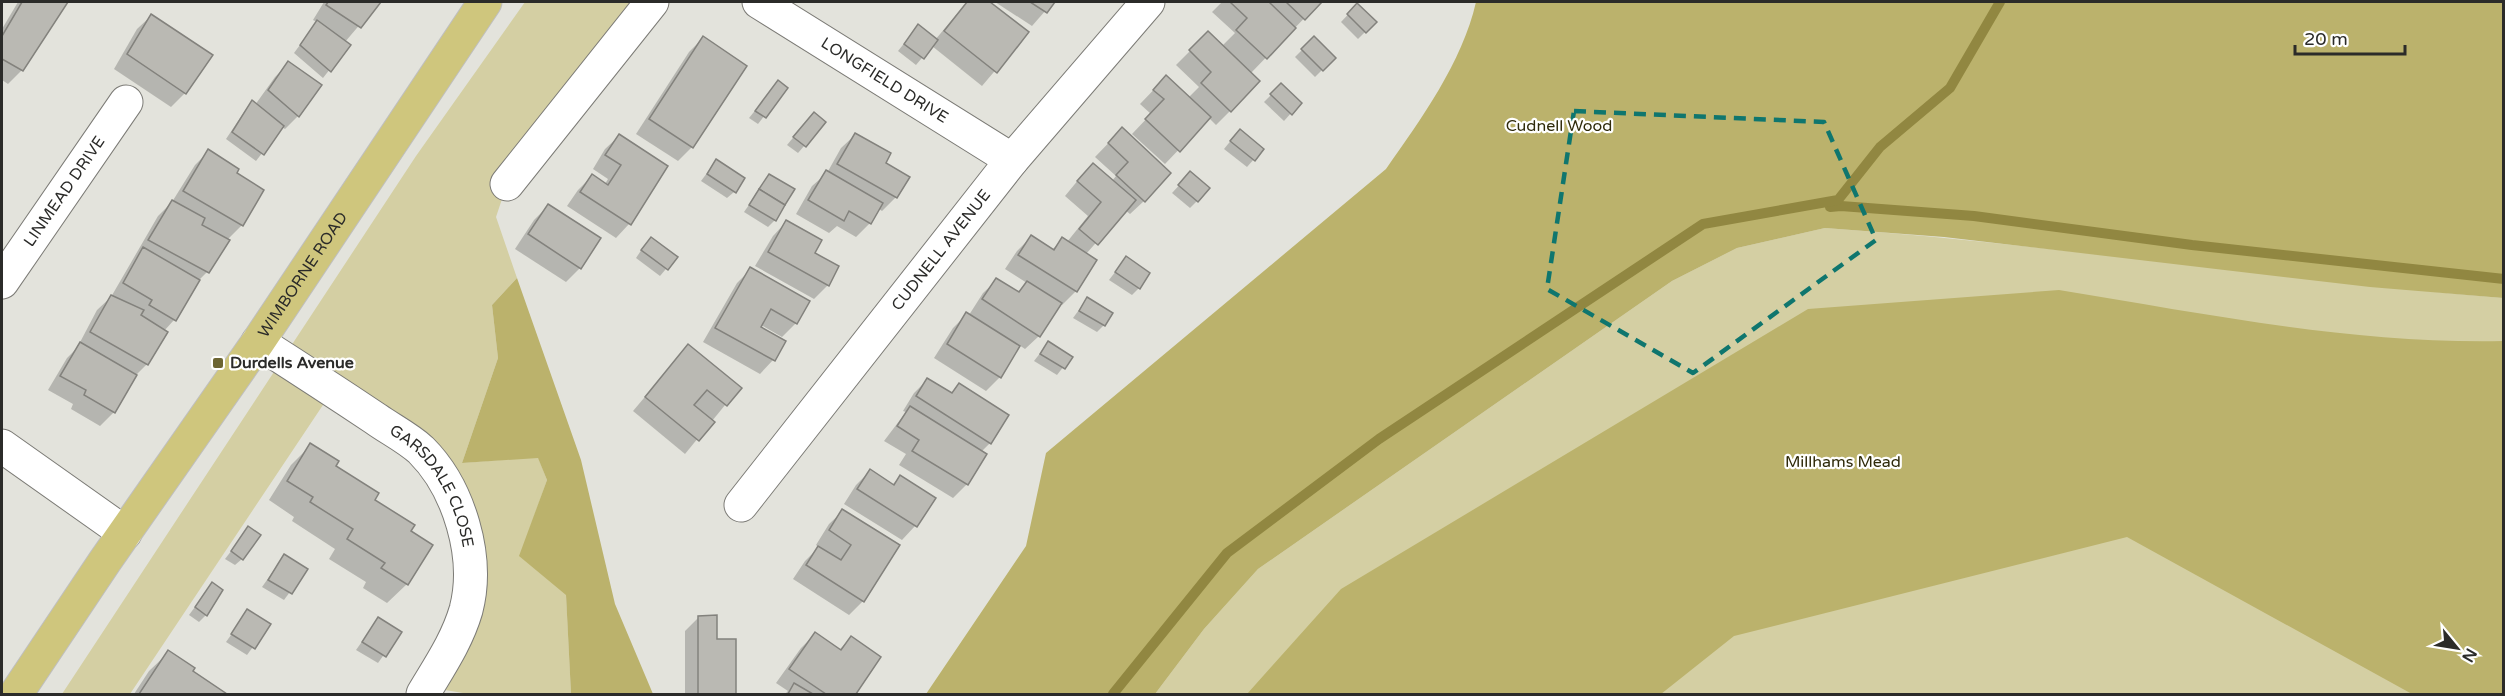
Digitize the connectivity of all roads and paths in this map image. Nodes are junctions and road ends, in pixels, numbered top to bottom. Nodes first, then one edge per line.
1 (485, 2) edge
2 (651, 2) edge
3 (759, 2) edge
4 (1148, 2) edge
5 (126, 102) dead end
6 (1012, 160) junction
7 (507, 184) dead end
8 (2, 282) edge
9 (258, 342) junction
10 (2, 446) edge
11 (741, 505) dead end
12 (125, 533) junction
13 (16, 694) edge
14 (423, 694) edge

1 - 9 main road, WIMBORNE ROAD
2 - 7 street
3 - 6 street, LONGFIELD DRIVE
4 - 6 street, CUDNELL AVENUE
5 - 8 street, LINMEAD DRIVE
6 - 11 street, CUDNELL AVENUE
9 - 12 main road, WIMBORNE ROAD
9 - 14 street, GARSDALE CLOSE
10 - 12 street
12 - 13 main road, WIMBORNE ROAD

